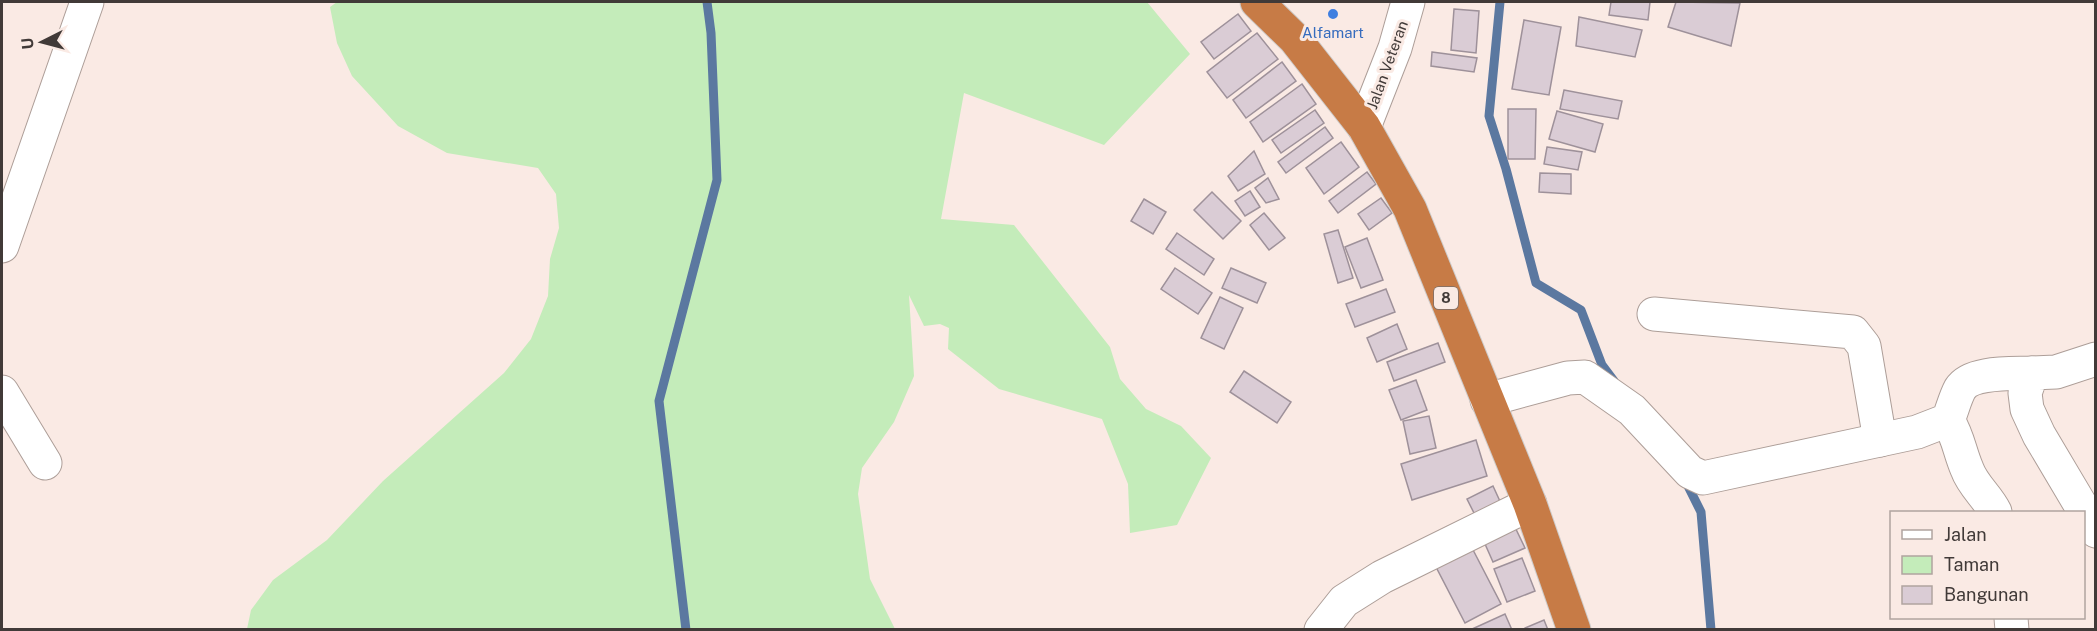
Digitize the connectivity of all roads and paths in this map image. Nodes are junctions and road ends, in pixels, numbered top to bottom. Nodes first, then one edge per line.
1 (87, 2) edge
2 (1257, 2) edge
3 (1408, 2) edge
4 (1364, 127) junction
5 (2, 246) edge
6 (1654, 314) dead end
7 (2096, 359) edge
8 (2032, 373) junction
9 (2, 392) edge
10 (1487, 400) junction
11 (1948, 420) junction
12 (1880, 440) junction
13 (45, 463) dead end
14 (1530, 504) junction
15 (1994, 511) edge
16 (2084, 511) edge
17 (2085, 513) edge
18 (2096, 531) edge
19 (1321, 630) edge
20 (1574, 630) edge

1 - 5 street
2 - 4 highway, 8
3 - 4 street, Jalan Veteran
4 - 10 highway, 8
6 - 12 street
7 - 8 street
8 - 11 street
8 - 16 street
9 - 13 street
10 - 12 street
10 - 14 highway, 8
11 - 12 street
11 - 15 street
14 - 19 street
14 - 20 highway, 8
17 - 18 street

